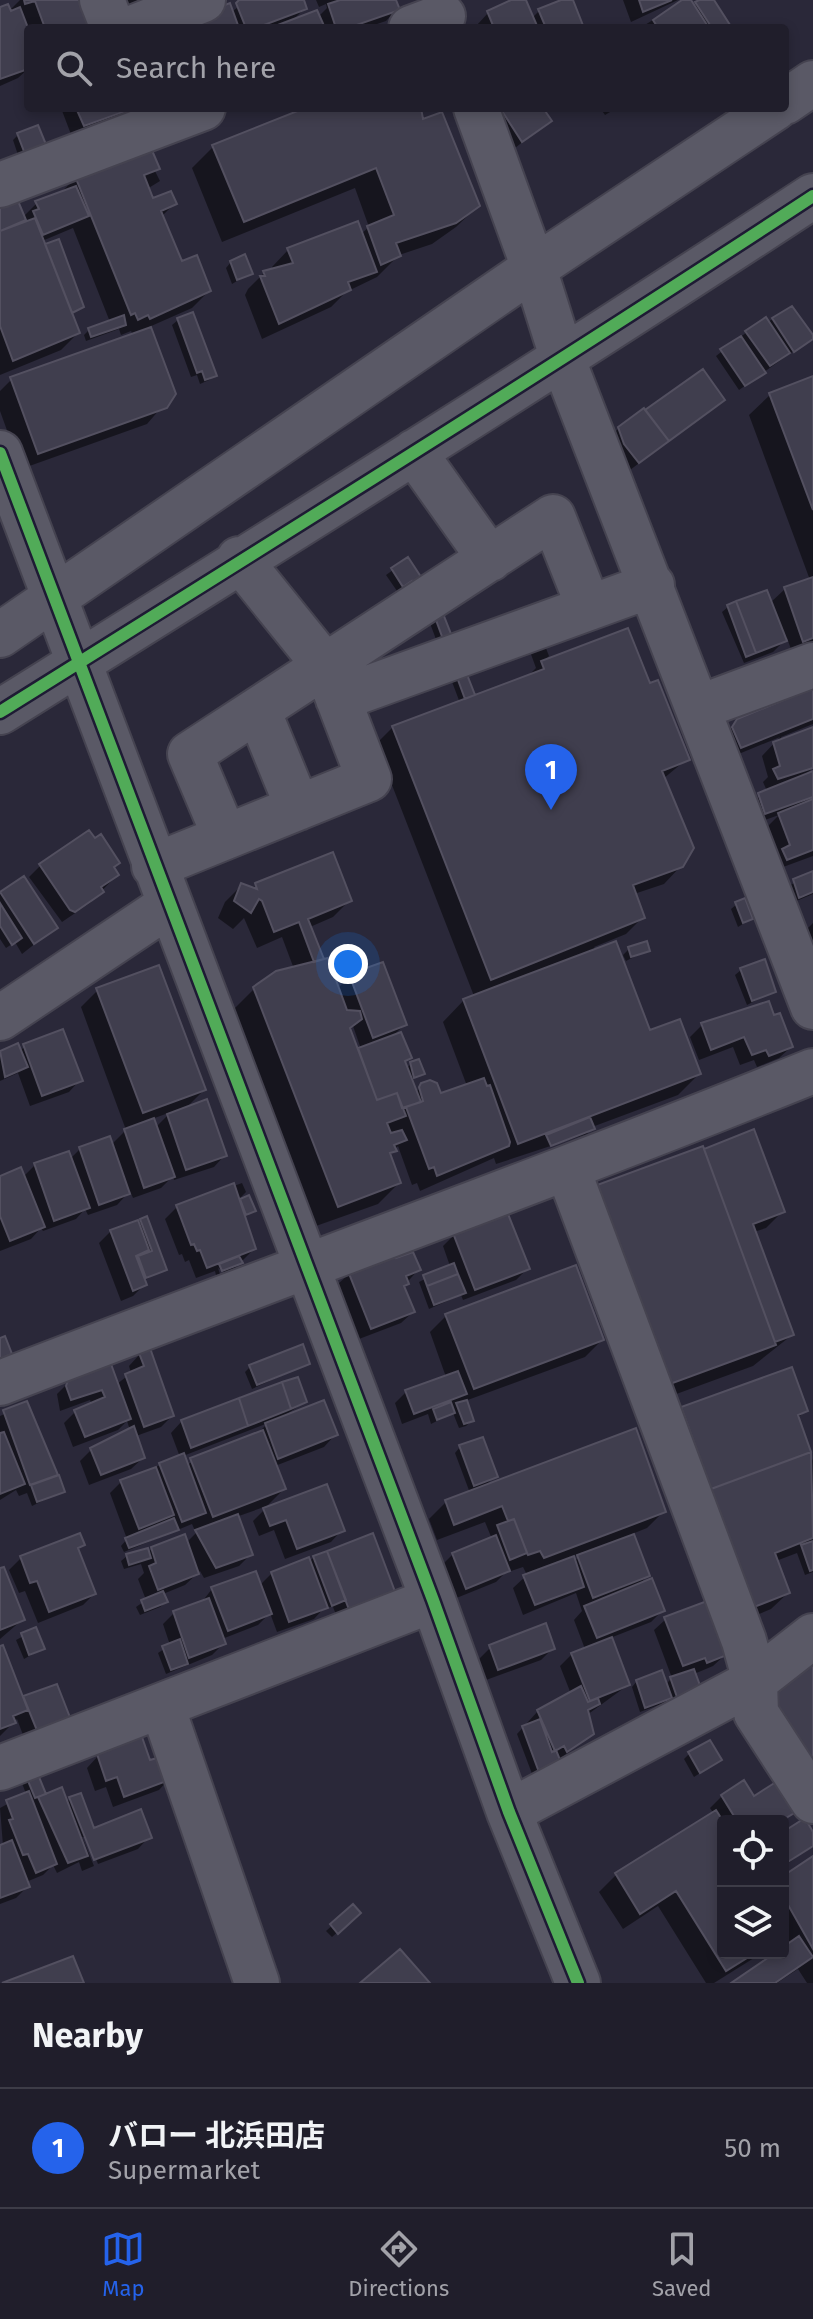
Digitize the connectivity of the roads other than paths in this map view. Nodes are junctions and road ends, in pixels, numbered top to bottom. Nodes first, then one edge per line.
1 (102, 0) edge
2 (203, 0) edge
3 (111, 24) edge
4 (142, 24) edge
5 (813, 83) edge
6 (789, 99) edge
7 (181, 112) edge
8 (477, 112) edge
9 (769, 112) edge
10 (147, 118) edge
11 (0, 185) edge
12 (813, 196) edge
13 (534, 268) junction
14 (563, 360) junction
15 (414, 452) junction
16 (0, 453) edge
17 (239, 559) junction
18 (490, 559) junction
19 (652, 585) junction
20 (53, 598) junction
21 (589, 608) junction
22 (0, 635) edge
23 (77, 664) junction
24 (813, 665) edge
25 (332, 683) junction
26 (700, 707) junction
27 (258, 710) junction
28 (0, 712) edge
29 (298, 808) junction
30 (225, 837) junction
31 (162, 886) junction
32 (813, 1007) edge
33 (0, 1018) edge
34 (813, 1071) edge
35 (568, 1170) junction
36 (306, 1264) junction
37 (0, 1383) edge
38 (433, 1600) junction
39 (813, 1636) edge
40 (755, 1681) junction
41 (162, 1706) junction
42 (0, 1768) edge
43 (813, 1801) edge
44 (509, 1812) junction
45 (257, 1983) edge
46 (578, 1983) edge

1 - 3 street
2 - 4 street
5 - 6 street
7 - 10 street
8 - 13 street
9 - 13 street
10 - 11 street
12 - 14 street
13 - 14 street
13 - 20 street
14 - 15 street
14 - 19 street
15 - 17 street
15 - 18 street
16 - 20 street
17 - 23 street
17 - 25 street
18 - 21 street
18 - 25 street
19 - 21 street
19 - 26 street
20 - 22 street
20 - 23 street
21 - 25 street
23 - 28 street
23 - 31 street
24 - 26 street
25 - 27 street
25 - 29 street
26 - 32 street
27 - 29 street
27 - 30 street
29 - 30 street
30 - 31 street
31 - 33 street
31 - 36 street
34 - 35 street
35 - 36 street
35 - 40 street
36 - 37 street
36 - 38 street
38 - 41 street
38 - 44 street
39 - 40 street
40 - 43 street
40 - 44 street
41 - 42 street
41 - 45 street
44 - 46 street

